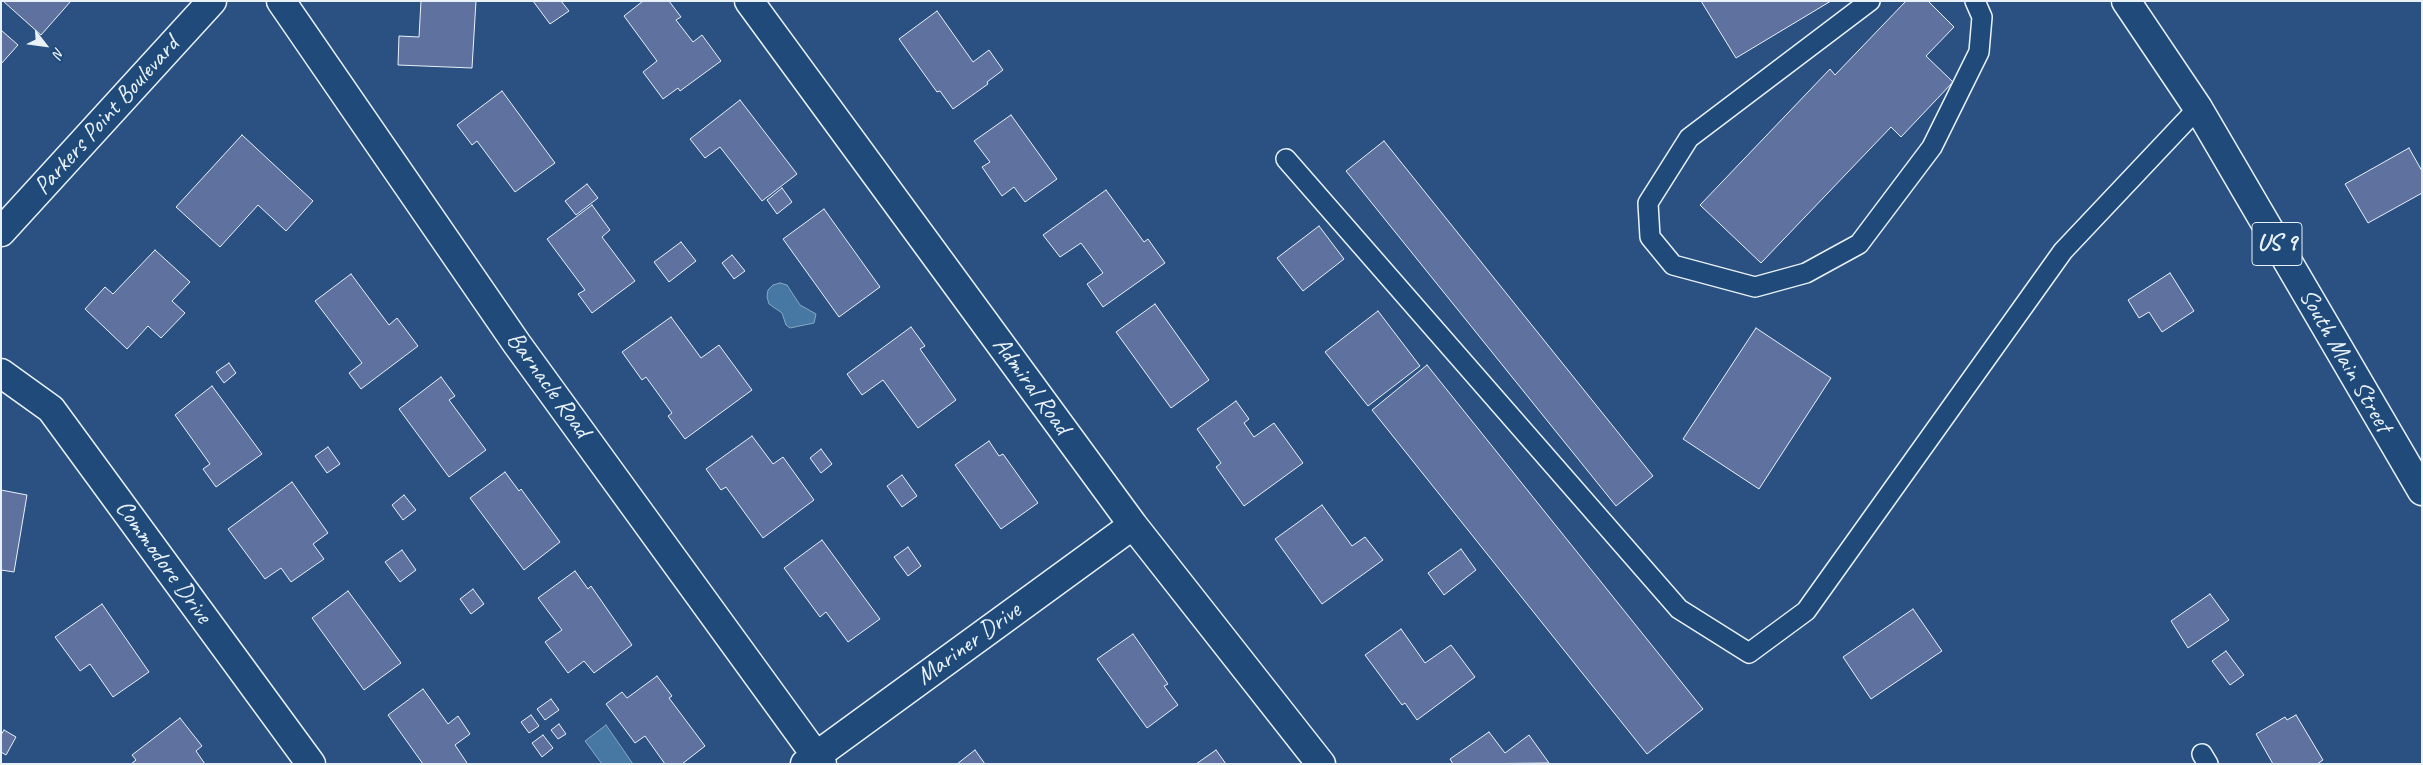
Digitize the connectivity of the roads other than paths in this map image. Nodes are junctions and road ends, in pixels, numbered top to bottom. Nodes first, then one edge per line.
1 (212, 1) edge
2 (281, 1) edge
3 (749, 1) edge
4 (1870, 1) edge
5 (1974, 1) edge
6 (2126, 1) edge
7 (2198, 108) junction
8 (1286, 159) dead end
9 (1, 232) edge
10 (1, 373) edge
11 (2422, 491) edge
12 (1133, 525) junction
13 (814, 761) edge
14 (311, 764) edge
15 (1321, 764) edge

1 - 9 main road, Parkers Point Boulevard
2 - 13 main road, Barnacle Road
3 - 12 main road, Admiral Road
4 - 5 lane
6 - 7 main road, South Main Street / US 9
7 - 8 lane
7 - 11 main road, South Main Street / US 9
10 - 14 main road, Commodore Drive
12 - 13 main road, Mariner Drive
12 - 15 main road, Admiral Road

